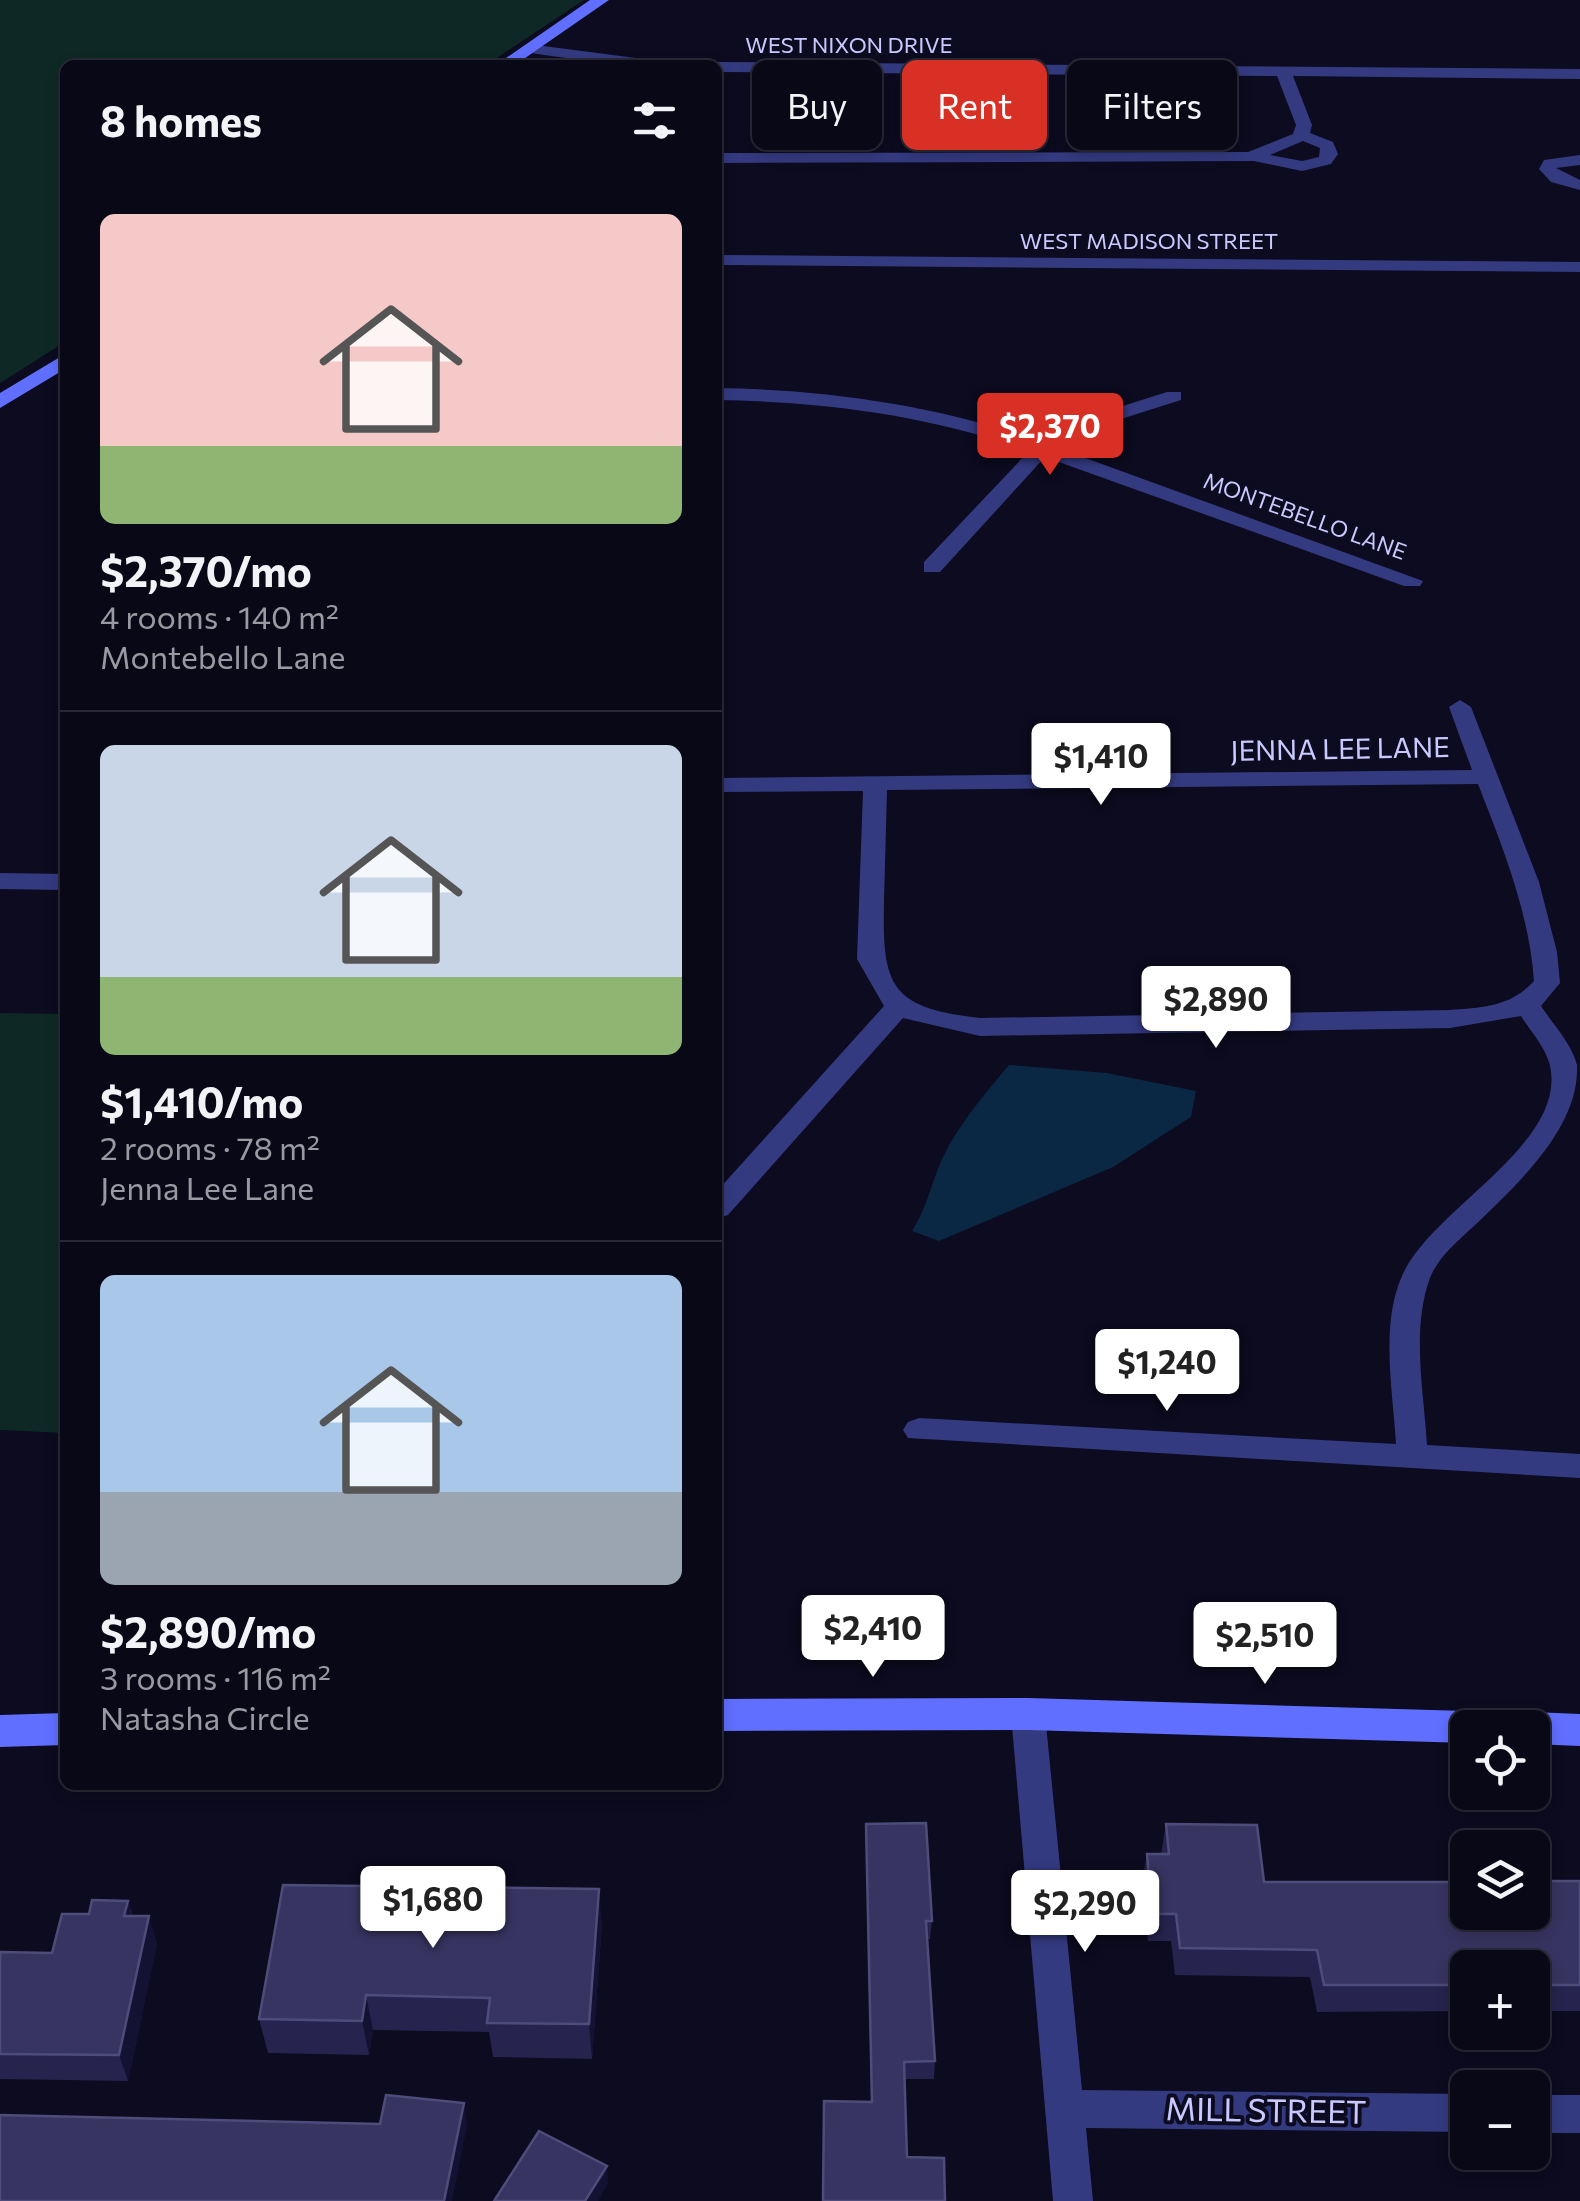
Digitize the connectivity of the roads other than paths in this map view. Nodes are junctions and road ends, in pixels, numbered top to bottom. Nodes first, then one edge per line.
1 (601, 0) edge
2 (528, 49) junction
3 (512, 60) edge
4 (613, 60) edge
5 (722, 67) edge
6 (1283, 71) junction
7 (1580, 74) edge
8 (1301, 135) junction
9 (1252, 156) junction
10 (722, 158) edge
11 (1580, 160) edge
12 (1580, 185) edge
13 (722, 260) edge
14 (1580, 266) edge
15 (60, 364) edge
16 (722, 394) edge
17 (1174, 396) dead end
18 (0, 402) edge
19 (1042, 450) junction
20 (932, 566) dead end
21 (1412, 581) dead end
22 (1460, 707) dead end
23 (1483, 777) junction
24 (876, 782) junction
25 (722, 785) edge
26 (0, 881) edge
27 (60, 882) edge
28 (1528, 1005) junction
29 (898, 1007) junction
30 (722, 1204) edge
31 (919, 1430) dead end
32 (1412, 1459) junction
33 (1580, 1466) edge
34 (1028, 1714) junction
35 (722, 1715) edge
36 (1450, 1727) edge
37 (60, 1729) edge
38 (1550, 1729) edge
39 (1580, 1730) edge
40 (0, 1731) edge
41 (1065, 2109) junction
42 (1450, 2113) edge
43 (1550, 2114) edge
44 (1580, 2114) edge
45 (1073, 2201) edge

1 - 2 main road
2 - 3 main road
2 - 4 street
5 - 6 street, WEST NIXON DRIVE
6 - 7 street, WEST NIXON DRIVE
6 - 8 street
8 - 9 street
8 - 9 street
9 - 10 street
11 - 12 street
13 - 14 street, WEST MADISON STREET
15 - 18 main road
16 - 19 street, MONTEBELLO LANE
17 - 19 street
19 - 20 street
19 - 21 street, MONTEBELLO LANE
22 - 23 street
23 - 24 street, JENNA LEE LANE
23 - 28 street
24 - 25 street, JENNA LEE LANE
24 - 29 street
26 - 27 street
28 - 29 street
28 - 32 street
29 - 30 street
31 - 32 street
32 - 33 street
34 - 35 main road
34 - 36 main road
34 - 41 street
37 - 40 main road
38 - 39 main road
41 - 42 street, MILL STREET
41 - 45 street
43 - 44 street

